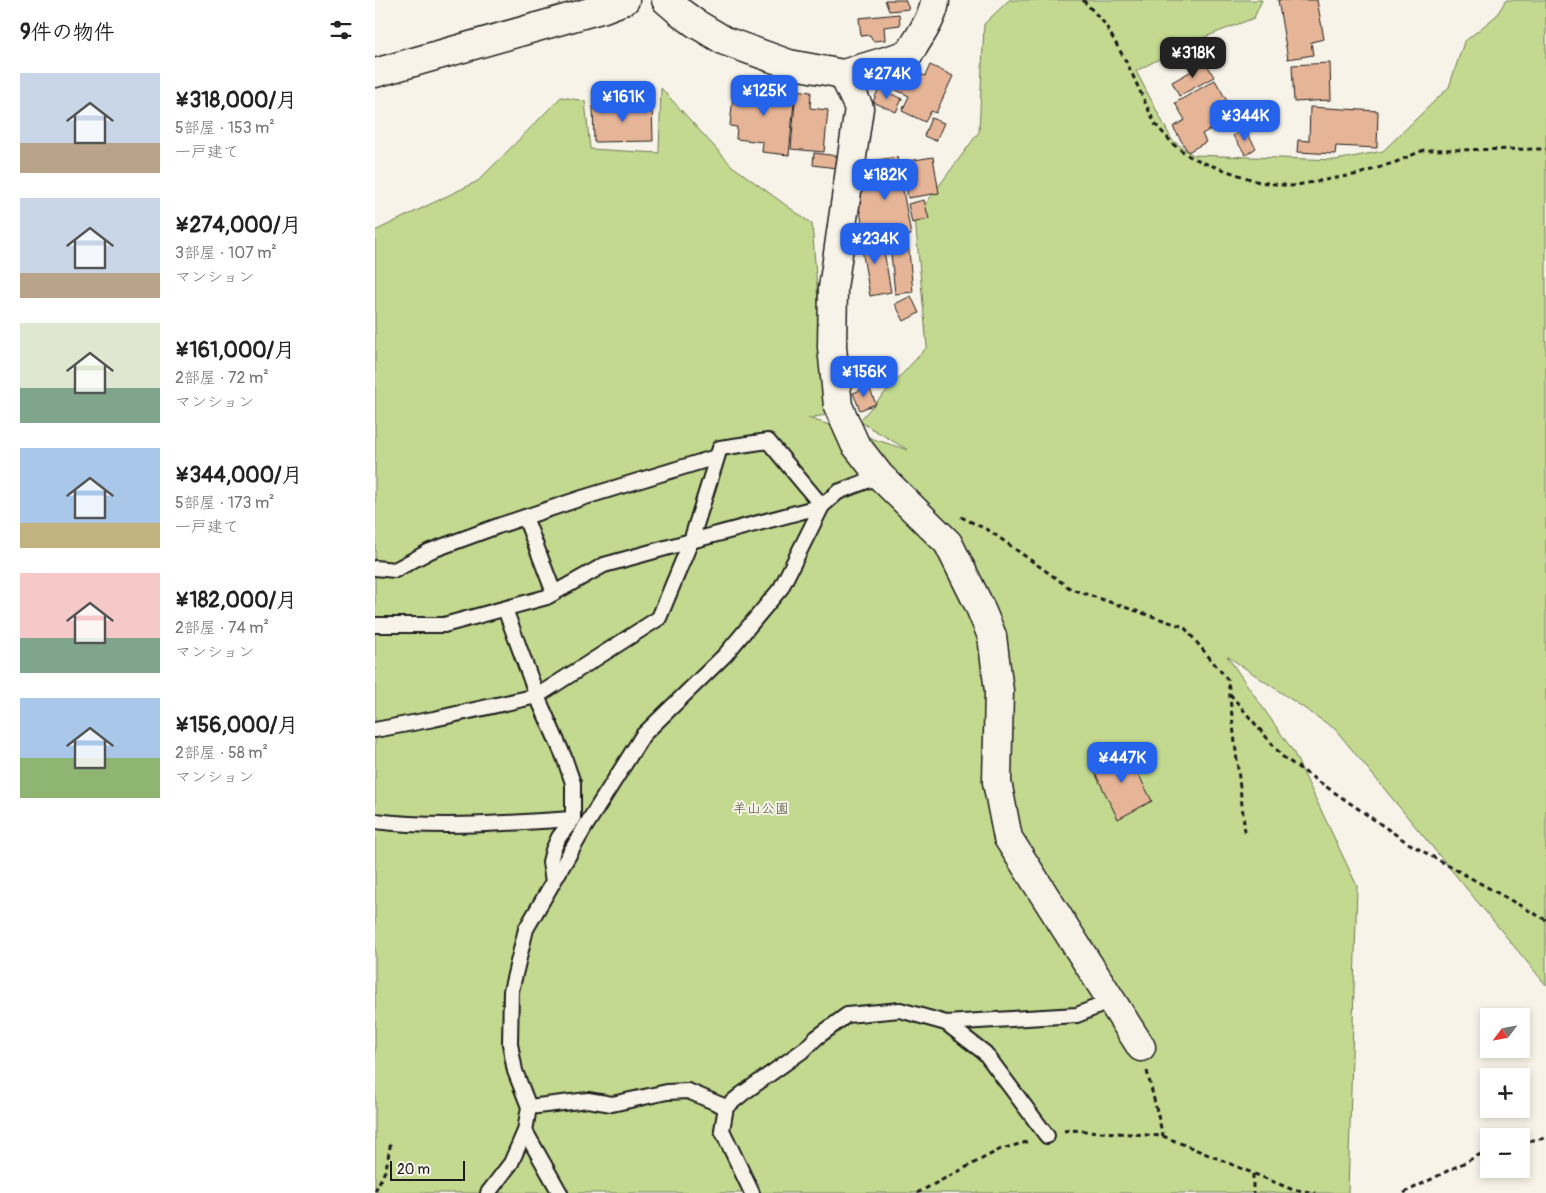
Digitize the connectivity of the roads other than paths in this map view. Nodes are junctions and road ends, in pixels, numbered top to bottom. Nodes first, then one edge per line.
1 (625, 0) edge
2 (666, 0) edge
3 (935, 0) edge
4 (375, 73) edge
5 (843, 74) junction
6 (716, 457) junction
7 (880, 476) junction
8 (822, 506) junction
9 (525, 517) junction
10 (691, 542) junction
11 (375, 568) edge
12 (554, 593) junction
13 (505, 609) junction
14 (375, 625) edge
15 (537, 696) junction
16 (375, 730) edge
17 (573, 819) junction
18 (375, 821) edge
19 (553, 882) junction
20 (1111, 1001) junction
21 (946, 1023) junction
22 (1141, 1047) road end
23 (529, 1107) junction
24 (726, 1107) junction
25 (525, 1132) junction
26 (1047, 1136) road end
27 (488, 1193) edge
28 (561, 1193) edge
29 (752, 1193) edge

1 - 4 street
2 - 5 street
3 - 5 street
5 - 7 street
6 - 8 lane
6 - 9 lane
6 - 10 lane
7 - 8 lane
7 - 20 street
8 - 10 lane
8 - 19 lane
9 - 11 lane
9 - 12 lane
10 - 12 lane
10 - 15 lane
12 - 13 lane
13 - 14 lane
13 - 15 lane
15 - 16 lane
15 - 17 lane
17 - 18 lane
17 - 19 lane
19 - 23 lane
20 - 21 lane
20 - 22 street
21 - 24 lane
21 - 26 lane
23 - 24 lane
23 - 25 lane
24 - 29 lane
25 - 27 lane
25 - 28 lane

